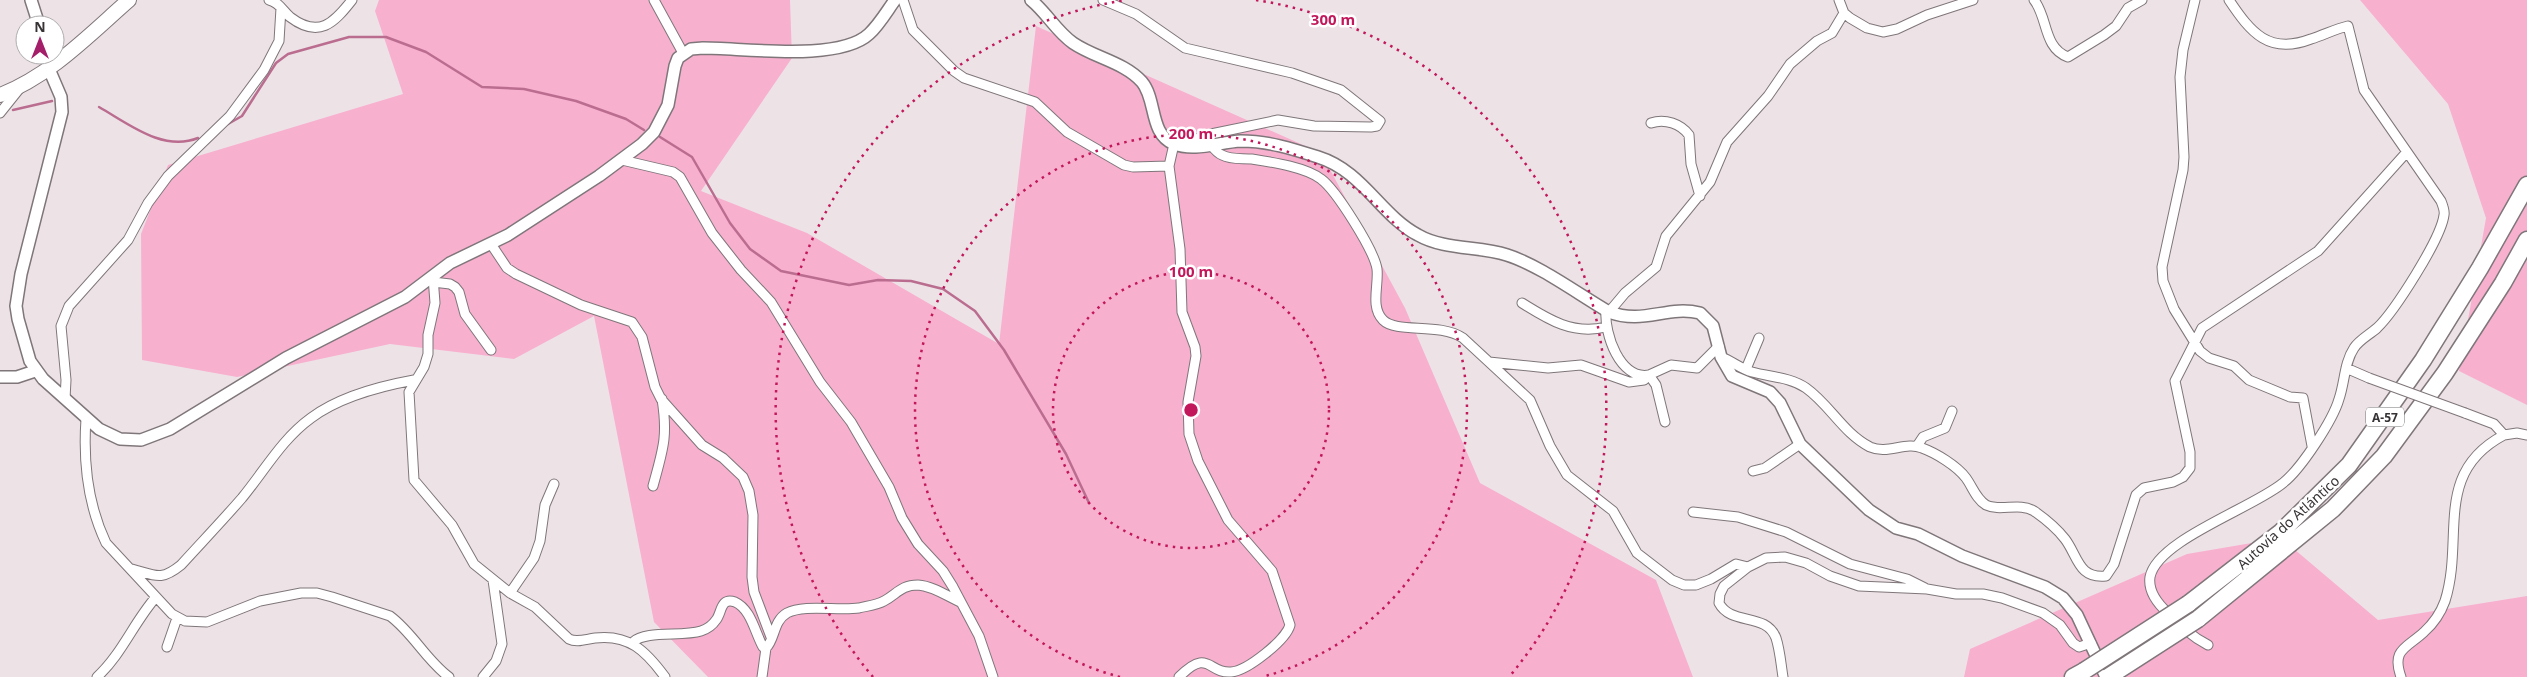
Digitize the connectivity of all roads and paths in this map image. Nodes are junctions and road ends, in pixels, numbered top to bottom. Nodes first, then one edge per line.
1 (31, 0) edge
2 (129, 0) edge
3 (269, 0) edge
4 (352, 0) edge
5 (654, 0) edge
6 (894, 0) edge
7 (903, 0) edge
8 (1031, 0) edge
9 (1103, 0) edge
10 (1839, 0) edge
11 (1973, 0) edge
12 (2034, 0) edge
13 (2142, 0) edge
14 (2195, 0) edge
15 (2229, 0) edge
16 (281, 8) junction
17 (1844, 13) junction
18 (36, 15) edge
19 (65, 52) edge
20 (683, 53) junction
21 (48, 65) edge
22 (53, 65) edge
23 (22, 85) junction
24 (0, 95) edge
25 (0, 113) edge
26 (1651, 123) dead end
27 (1179, 145) junction
28 (1211, 145) junction
29 (2406, 153) junction
30 (622, 160) junction
31 (1169, 166) junction
32 (2527, 185) edge
33 (1700, 196) junction
34 (2527, 240) edge
35 (490, 244) junction
36 (433, 279) junction
37 (1522, 303) dead end
38 (1607, 311) junction
39 (1606, 327) junction
40 (1759, 338) dead end
41 (2194, 342) junction
42 (491, 350) dead end
43 (1720, 352) junction
44 (1489, 362) junction
45 (2346, 368) junction
46 (1746, 370) junction
47 (35, 371) junction
48 (1650, 375) junction
49 (0, 377) edge
50 (414, 380) junction
51 (65, 399) junction
52 (662, 399) junction
53 (1952, 411) dead end
54 (86, 419) junction
55 (1665, 422) dead end
56 (2504, 434) junction
57 (2527, 435) edge
58 (1800, 444) junction
59 (1917, 446) junction
60 (2312, 446) junction
61 (1753, 471) dead end
62 (554, 484) dead end
63 (653, 486) dead end
64 (1693, 512) dead end
65 (1748, 567) junction
66 (129, 569) junction
67 (492, 580) junction
68 (1926, 589) junction
69 (510, 593) junction
70 (156, 597) junction
71 (960, 602) junction
72 (177, 618) junction
73 (771, 637) junction
74 (633, 642) junction
75 (2091, 643) junction
76 (2208, 646) dead end
77 (167, 647) dead end
78 (766, 648) junction
79 (2078, 674) edge
80 (97, 677) edge
81 (449, 677) edge
82 (483, 677) edge
83 (665, 677) edge
84 (762, 677) edge
85 (993, 677) edge
86 (1179, 677) edge
87 (1783, 677) edge
88 (2107, 677) edge
89 (2401, 677) edge

1 - 18 street
2 - 19 main road
3 - 16 street
4 - 16 street
5 - 20 street
6 - 20 street
7 - 31 street
8 - 27 street
9 - 27 street
10 - 17 street
11 - 17 street
12 - 13 street
14 - 41 street
15 - 29 street
16 - 51 street
17 - 33 street
20 - 30 street
21 - 23 main road
22 - 47 street
23 - 24 main road
23 - 25 street
26 - 33 street
27 - 28 street
27 - 31 street
28 - 38 street
28 - 44 street
29 - 41 street
29 - 45 street
30 - 35 street
30 - 71 street
31 - 86 street
32 - 79 highway, Autovía do Atlántico / A-57, bridge
33 - 38 street
34 - 88 highway, Autovía do Atlántico / A-57, bridge
35 - 36 street
35 - 52 street
36 - 42 street
36 - 50 street
36 - 54 street
37 - 39 street
38 - 39 street
38 - 43 street
39 - 48 street
40 - 46 street
41 - 59 street
41 - 60 street
43 - 46 street
43 - 48 street
43 - 58 street
44 - 48 street
44 - 65 street
45 - 56 street, bridge
45 - 60 street
46 - 59 street
47 - 49 street
47 - 51 street
48 - 55 street
50 - 66 street
50 - 67 street
51 - 54 street
52 - 63 street
52 - 73 street
53 - 59 street
54 - 66 street
56 - 57 street
56 - 89 street
58 - 61 street
58 - 75 street
60 - 76 street
62 - 69 street
64 - 68 street
65 - 68 street
65 - 87 street
66 - 70 street
67 - 69 street
67 - 82 street
68 - 75 street
69 - 74 street
70 - 72 street
70 - 80 street
71 - 73 street
71 - 85 street
72 - 77 street
72 - 81 street
73 - 78 street
74 - 78 street
74 - 83 street
75 - 88 street
78 - 84 street

